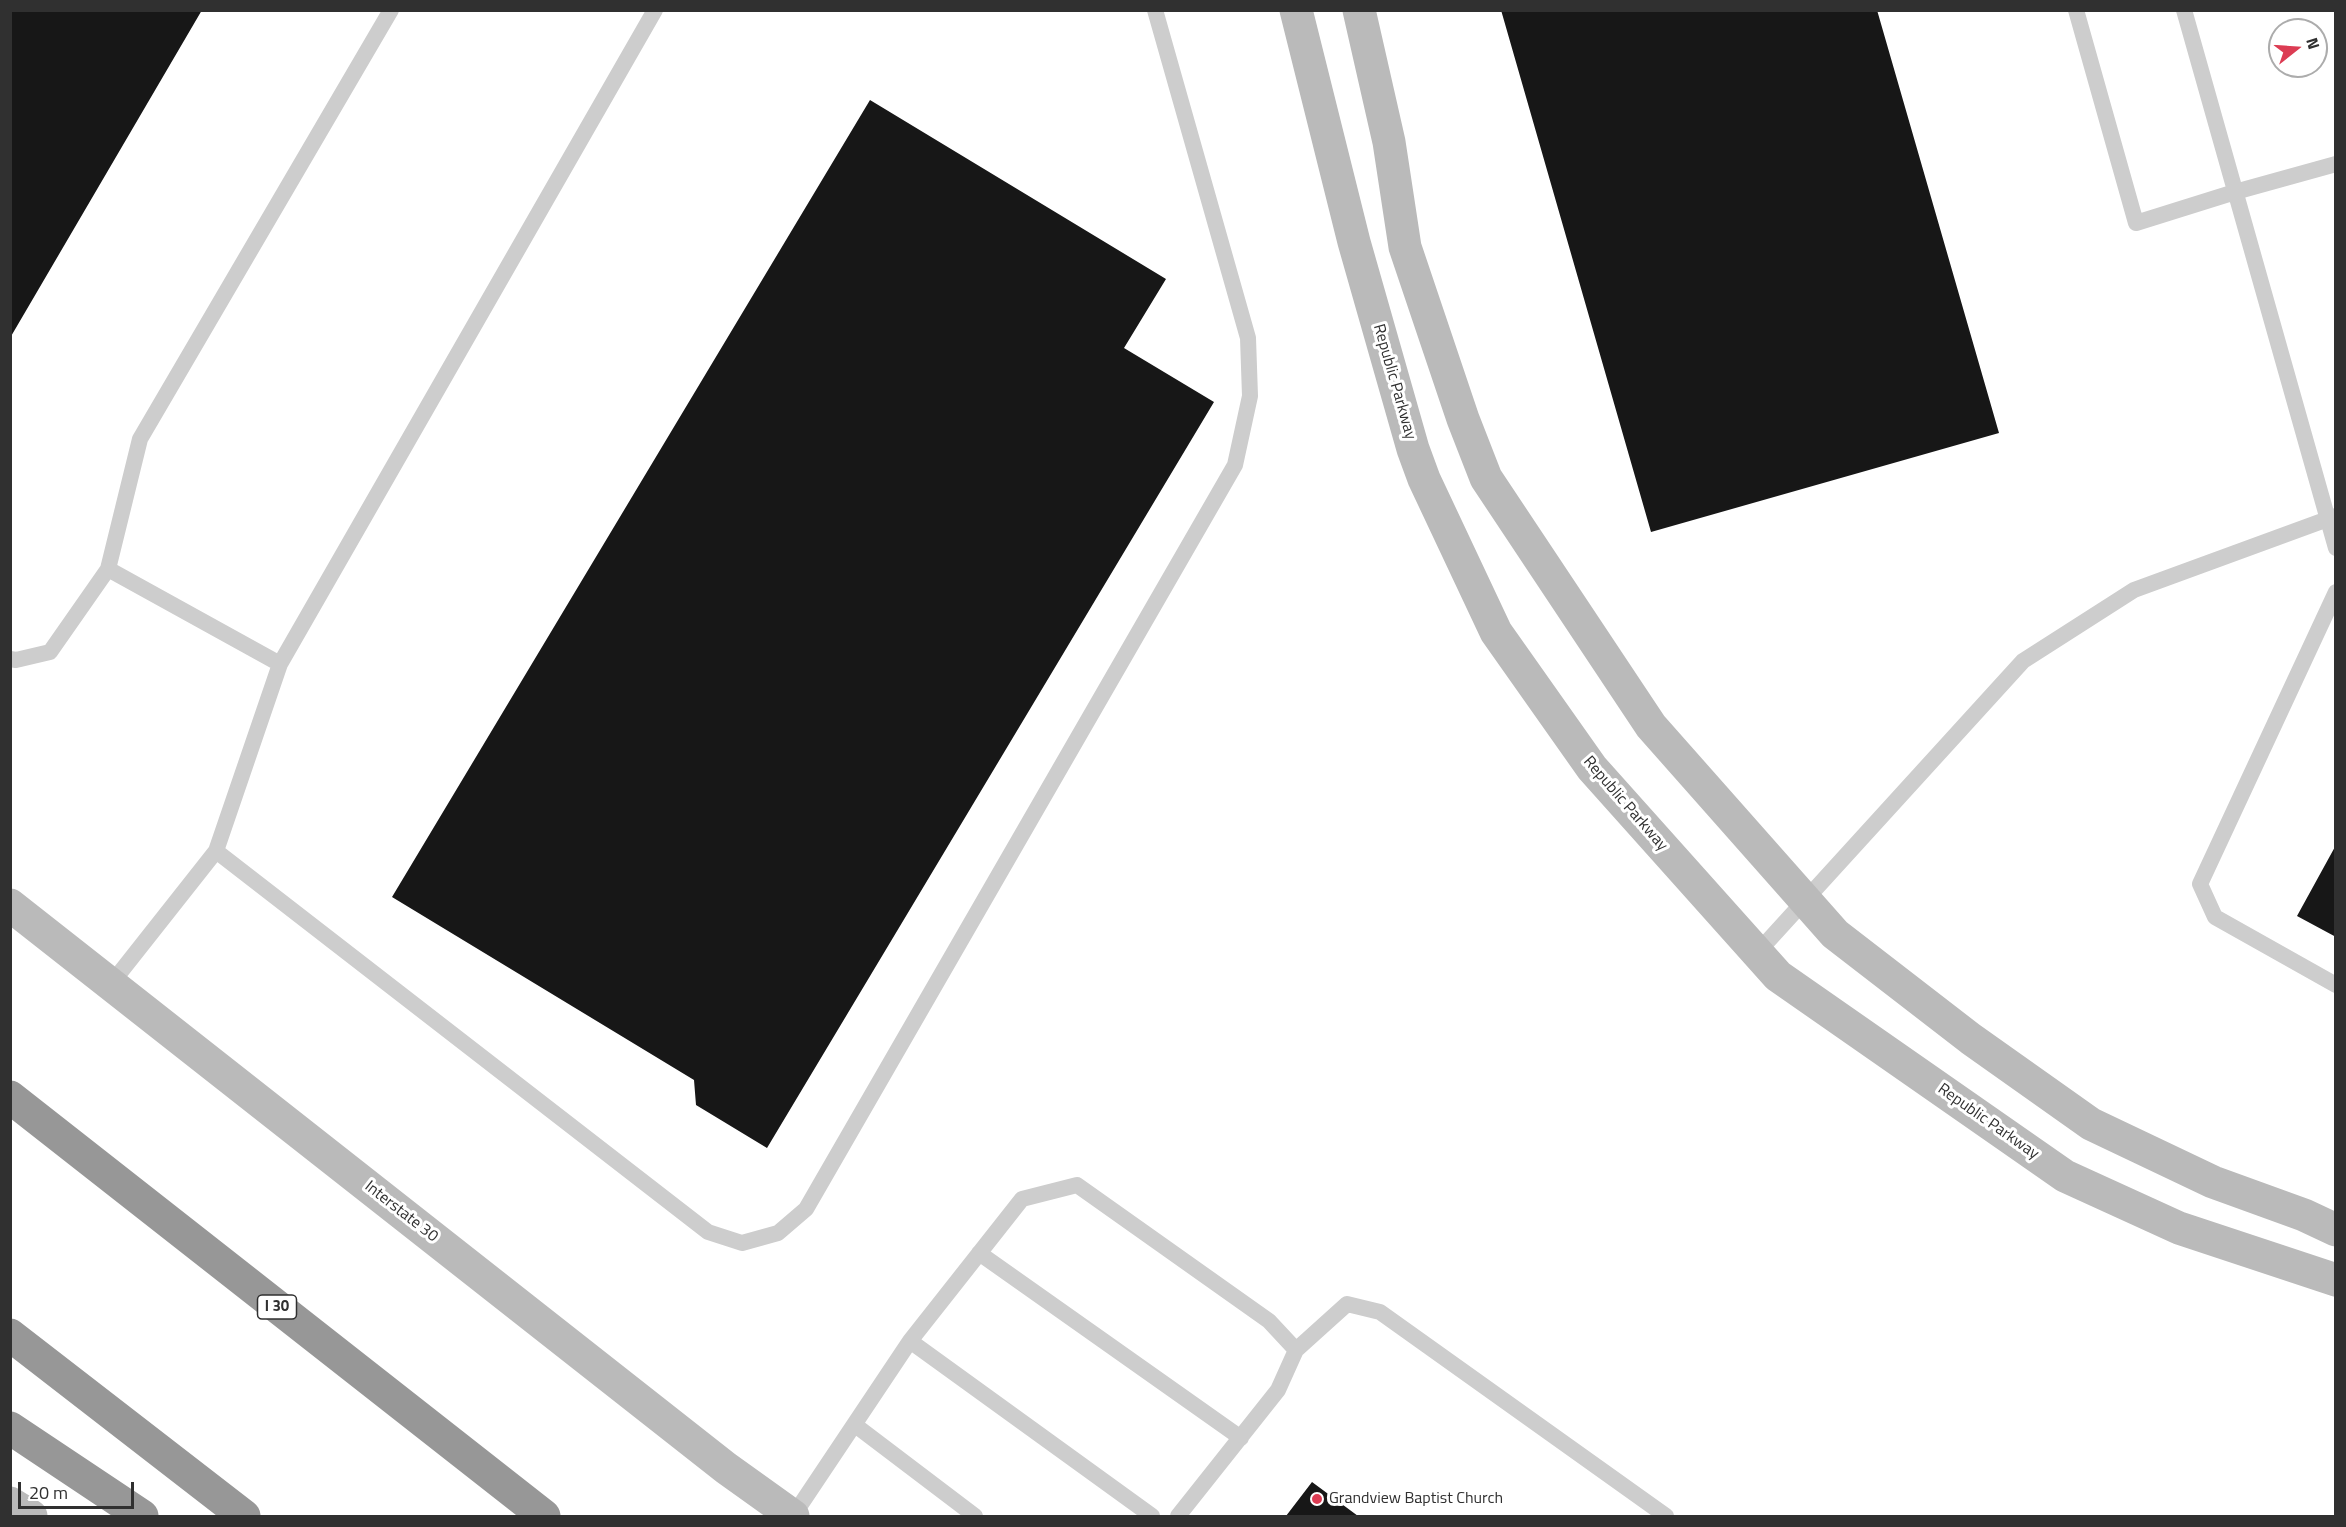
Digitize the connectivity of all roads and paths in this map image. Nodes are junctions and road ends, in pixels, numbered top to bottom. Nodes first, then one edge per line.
1 (391, 10) edge
2 (655, 10) edge
3 (1155, 10) edge
4 (1296, 10) edge
5 (1359, 10) edge
6 (2076, 10) edge
7 (2184, 10) edge
8 (2336, 164) edge
9 (2235, 192) junction
10 (2331, 517) edge
11 (2336, 548) edge
12 (108, 569) junction
13 (2336, 592) edge
14 (10, 659) edge
15 (280, 664) junction
16 (216, 851) junction
17 (1806, 901) junction
18 (10, 905) edge
19 (1757, 954) junction
20 (111, 984) junction
21 (2336, 985) edge
22 (10, 1097) edge
23 (2336, 1230) edge
24 (979, 1253) junction
25 (2336, 1280) edge
26 (10, 1335) edge
27 (910, 1341) junction
28 (1296, 1350) junction
29 (855, 1425) junction
30 (10, 1428) edge
31 (1241, 1438) junction
32 (10, 1503) edge
33 (31, 1516) edge
34 (142, 1516) edge
35 (244, 1516) edge
36 (544, 1516) edge
37 (793, 1516) edge
38 (975, 1516) edge
39 (1152, 1516) edge
40 (1178, 1516) edge
41 (1666, 1516) edge

1 - 12 lane
2 - 15 lane
3 - 16 lane
4 - 19 street, Republic Parkway
5 - 17 street
6 - 9 lane
7 - 9 lane
8 - 9 lane
9 - 10 lane
10 - 11 lane
10 - 17 lane
12 - 14 lane
12 - 15 lane
13 - 21 lane
15 - 16 lane
16 - 20 lane
17 - 19 lane
17 - 23 street
18 - 20 street, Interstate 30
19 - 25 street, Republic Parkway
20 - 37 street, Interstate 30
22 - 36 highway, I 30
24 - 27 lane
24 - 28 lane
24 - 31 lane
26 - 35 highway
27 - 29 lane
27 - 39 lane
28 - 31 lane
28 - 41 lane
29 - 37 lane
29 - 38 lane
30 - 34 highway
31 - 40 lane
32 - 33 street

